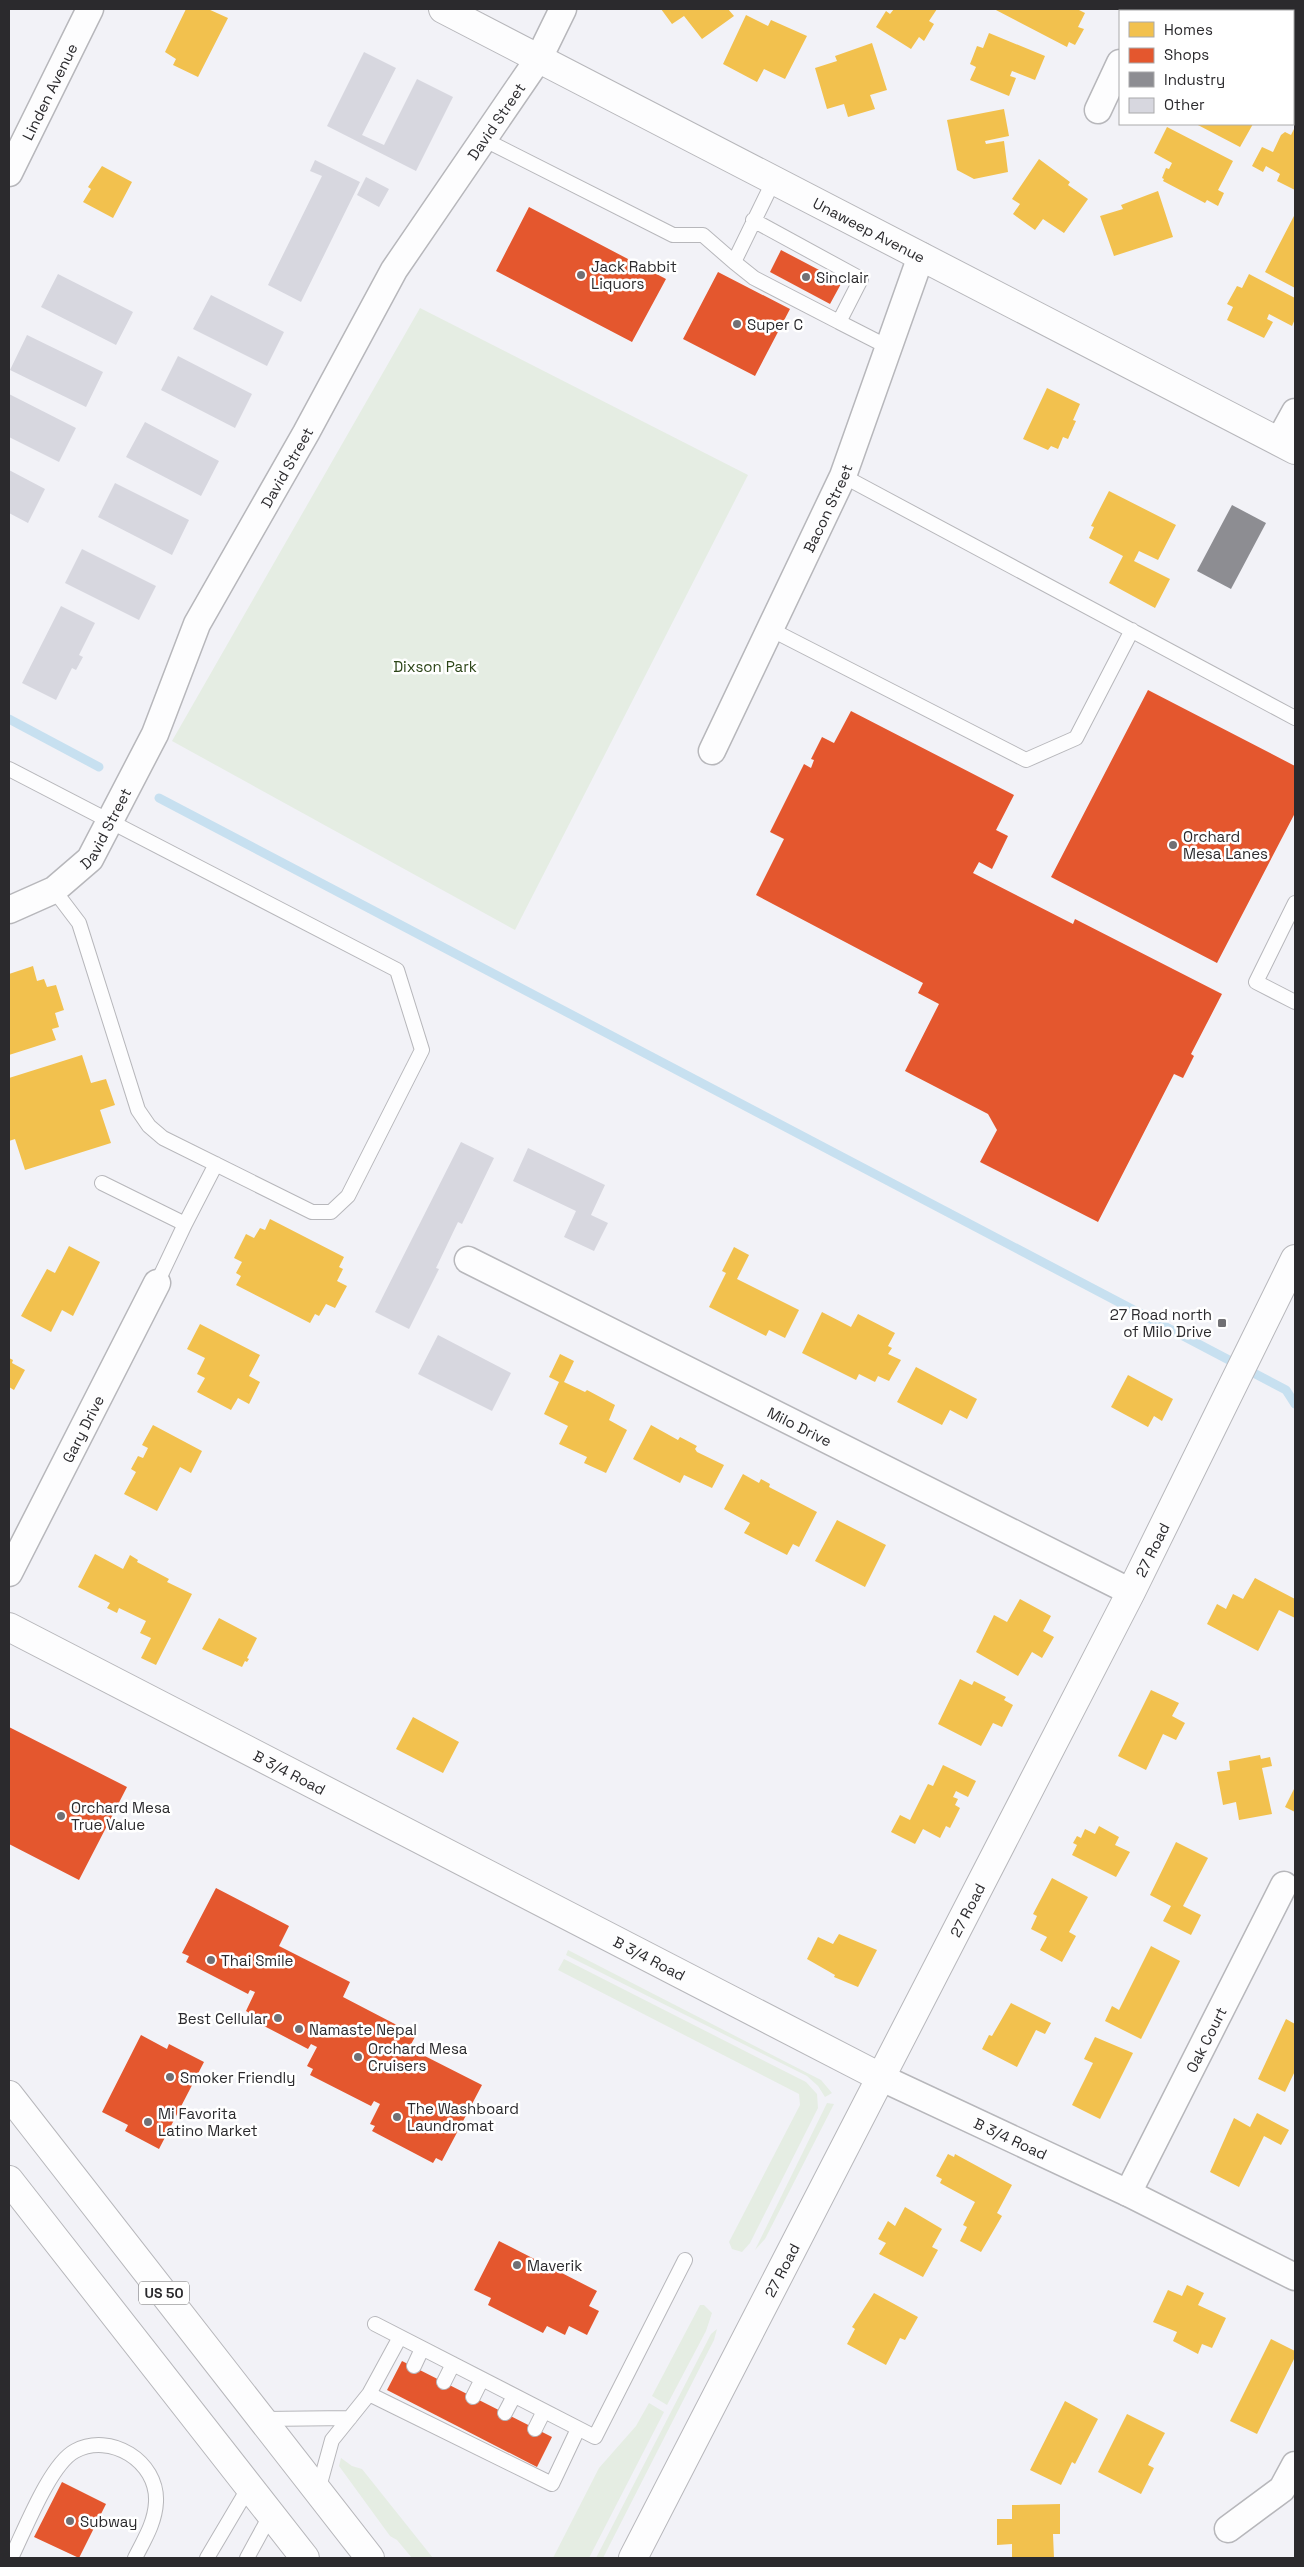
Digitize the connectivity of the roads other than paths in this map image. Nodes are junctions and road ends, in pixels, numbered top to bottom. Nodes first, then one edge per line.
1 (90, 9) edge
2 (443, 9) edge
3 (563, 9) edge
4 (539, 58) junction
5 (1119, 65) edge
6 (1098, 110) dead end
7 (483, 139) junction
8 (9, 173) edge
9 (774, 180) junction
10 (753, 220) junction
11 (921, 256) junction
12 (734, 262) junction
13 (839, 322) junction
14 (888, 348) junction
15 (1295, 412) edge
16 (1287, 445) edge
17 (843, 476) junction
18 (770, 629) junction
19 (1132, 630) junction
20 (1295, 718) edge
21 (712, 752) dead end
22 (9, 769) edge
23 (110, 821) junction
24 (54, 890) junction
25 (1295, 903) edge
26 (9, 910) edge
27 (1295, 1002) edge
28 (216, 1164) junction
29 (102, 1183) dead end
30 (185, 1224) junction
31 (1295, 1259) edge
32 (468, 1260) dead end
33 (157, 1283) joint
34 (9, 1573) edge
35 (1131, 1592) junction
36 (9, 1627) edge
37 (1284, 1885) dead end
38 (882, 2078) junction
39 (9, 2095) edge
40 (9, 2180) edge
41 (1128, 2193) junction
42 (684, 2260) dead end
43 (1295, 2277) edge
44 (375, 2324) dead end
45 (400, 2337) junction
46 (422, 2349) junction
47 (453, 2364) junction
48 (414, 2366) dead end
49 (482, 2379) junction
50 (444, 2382) dead end
51 (369, 2394) junction
52 (514, 2396) junction
53 (474, 2397) dead end
54 (544, 2411) junction
55 (505, 2413) dead end
56 (350, 2418) junction
57 (263, 2419) junction
58 (535, 2429) dead end
59 (578, 2429) junction
60 (1295, 2465) edge
61 (249, 2487) junction
62 (318, 2492) junction
63 (271, 2514) junction
64 (1228, 2529) dead end
65 (11, 2558) edge
66 (134, 2558) edge
67 (207, 2558) edge
68 (247, 2558) edge
69 (305, 2558) edge
70 (370, 2558) edge
71 (633, 2558) edge

1 - 8 street, Linden Avenue
2 - 4 main road, Unaweep Avenue
3 - 4 street, David Street
4 - 7 street, David Street
4 - 9 main road, Unaweep Avenue
5 - 6 street
7 - 12 lane
7 - 23 street, David Street
9 - 10 lane
9 - 11 main road, Unaweep Avenue
10 - 12 lane
10 - 13 lane
11 - 14 street, Bacon Street
11 - 16 main road, Unaweep Avenue
12 - 13 lane
13 - 14 lane
14 - 17 street, Bacon Street
15 - 16 street
17 - 18 street, Bacon Street
17 - 19 lane
18 - 19 lane
18 - 21 street, Bacon Street
19 - 20 lane
22 - 23 lane
23 - 24 street, David Street
23 - 28 lane
24 - 26 street, David Street
24 - 28 lane
25 - 27 lane
28 - 30 lane
29 - 30 lane
30 - 33 lane
31 - 35 main road, 27 Road
32 - 35 street, Milo Drive
33 - 34 street, Gary Drive
35 - 38 main road, 27 Road
36 - 38 main road, B 3/4 Road
37 - 41 street, Oak Court
38 - 41 street, B 3/4 Road
38 - 71 main road, 27 Road
39 - 57 main road, US 50
40 - 61 main road
41 - 43 street, B 3/4 Road
42 - 59 lane
44 - 45 lane
45 - 46 lane
45 - 51 lane
46 - 47 lane
46 - 48 lane
47 - 49 lane
47 - 50 lane
49 - 52 lane
49 - 53 lane
51 - 56 lane
51 - 59 lane
52 - 54 lane
52 - 55 lane
54 - 58 lane
54 - 59 lane
56 - 57 lane
56 - 62 lane
57 - 62 main road, US 50
60 - 64 street
61 - 63 main road
61 - 67 lane
62 - 70 main road, US 50
63 - 68 lane
63 - 69 main road
65 - 66 lane

